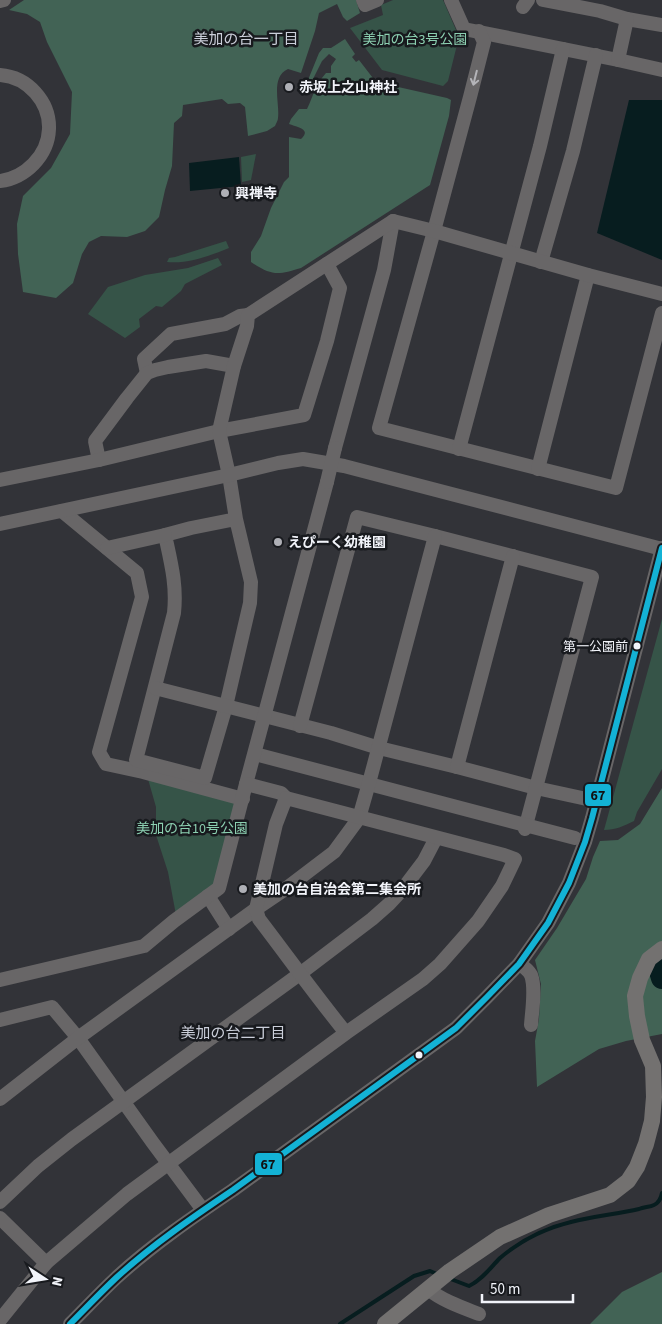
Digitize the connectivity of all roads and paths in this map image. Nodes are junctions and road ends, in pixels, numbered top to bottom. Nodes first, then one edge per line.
1 (4, 0) edge
2 (363, 0) edge
3 (377, 0) edge
4 (451, 0) edge
5 (543, 0) edge
6 (0, 1) edge
7 (601, 5) edge
8 (627, 18) junction
9 (662, 25) edge
10 (479, 31) junction
11 (564, 49) junction
12 (596, 56) junction
13 (618, 60) junction
14 (662, 70) edge
15 (0, 75) edge
16 (0, 181) edge
17 (393, 221) junction
18 (434, 231) junction
19 (511, 253) junction
20 (541, 262) junction
21 (327, 264) junction
22 (588, 275) junction
23 (662, 294) edge
24 (662, 313) edge
25 (248, 315) junction
26 (234, 366) junction
27 (148, 374) junction
28 (219, 431) junction
29 (459, 448) junction
30 (99, 460) junction
31 (538, 469) junction
32 (229, 474) junction
33 (0, 480) edge
34 (62, 511) junction
35 (236, 519) junction
36 (0, 524) edge
37 (165, 535) junction
38 (435, 536) junction
39 (107, 548) junction
40 (662, 548) edge
41 (513, 556) junction
42 (155, 688) junction
43 (226, 706) junction
44 (264, 717) junction
45 (300, 726) junction
46 (379, 748) junction
47 (255, 754) junction
48 (457, 767) junction
49 (246, 784) junction
50 (369, 784) junction
51 (536, 788) junction
52 (286, 798) junction
53 (243, 799) junction
54 (596, 801) junction
55 (359, 818) junction
56 (525, 827) junction
57 (436, 838) junction
58 (574, 838) dead end
59 (208, 896) junction
60 (256, 909) junction
61 (229, 929) junction
62 (662, 949) edge
63 (519, 964) junction
64 (301, 973) junction
65 (0, 980) edge
66 (0, 1020) edge
67 (531, 1025) dead end
68 (346, 1033) junction
69 (78, 1038) junction
70 (657, 1066) edge
71 (0, 1099) edge
72 (123, 1101) junction
73 (169, 1164) junction
74 (0, 1202) edge
75 (203, 1210) junction
76 (0, 1218) edge
77 (46, 1263) junction
78 (438, 1280) junction
79 (479, 1314) dead end
80 (0, 1320) edge
81 (70, 1324) edge
82 (385, 1324) edge

1 - 6 street
2 - 3 street
4 - 10 street
5 - 7 street
7 - 8 street
8 - 9 street
8 - 13 street
10 - 11 street
10 -> 18 street
11 - 12 street
11 - 19 street
12 - 13 street
12 - 20 street
13 - 14 street
15 - 16 street
17 - 18 street
17 - 21 street
17 - 44 street, bridge
18 - 19 street
18 - 29 street
19 - 20 street
19 - 29 street
20 - 22 street
21 - 25 street
21 - 28 street
22 - 23 street
22 - 31 street
24 - 31 street
25 - 26 street
25 - 27 street
26 - 27 street
26 - 28 street
27 - 30 street
28 - 30 street
28 - 32 street
29 - 31 street
30 - 33 street
32 - 34 street
32 - 35 street
32 - 40 street
34 - 36 street
34 - 39 street
35 - 37 street
35 - 43 street
37 - 39 street
37 - 42 street
38 - 41 street
38 - 45 street
38 - 46 street
39 - 53 street
40 - 54 street
41 - 48 street
41 - 51 street
42 - 43 street
42 - 43 street
43 - 44 street
44 - 45 street
44 - 47 street
45 - 46 street
46 - 48 street
46 - 50 street
47 - 49 street
47 - 50 street
48 - 51 street
49 - 52 street
49 - 53 street
50 - 55 street
50 - 56 street
51 - 54 street
51 - 56 street
52 - 55 street
52 - 60 street
53 - 59 street
54 - 63 street
55 - 57 street
55 - 60 street
56 - 58 street
57 - 64 street
57 - 68 street
59 - 61 street
59 - 65 street
60 - 61 street
60 - 64 street
61 - 69 street
62 - 70 main road
63 - 67 street
63 - 75 street
64 - 68 street
64 - 72 street
66 - 69 street
68 - 73 street
69 - 71 street
69 - 72 street
70 - 78 main road
72 - 73 street
72 - 74 street
73 - 75 street
73 - 77 street
75 - 81 street
76 - 77 street
77 - 80 street
78 - 79 street
78 - 82 main road

